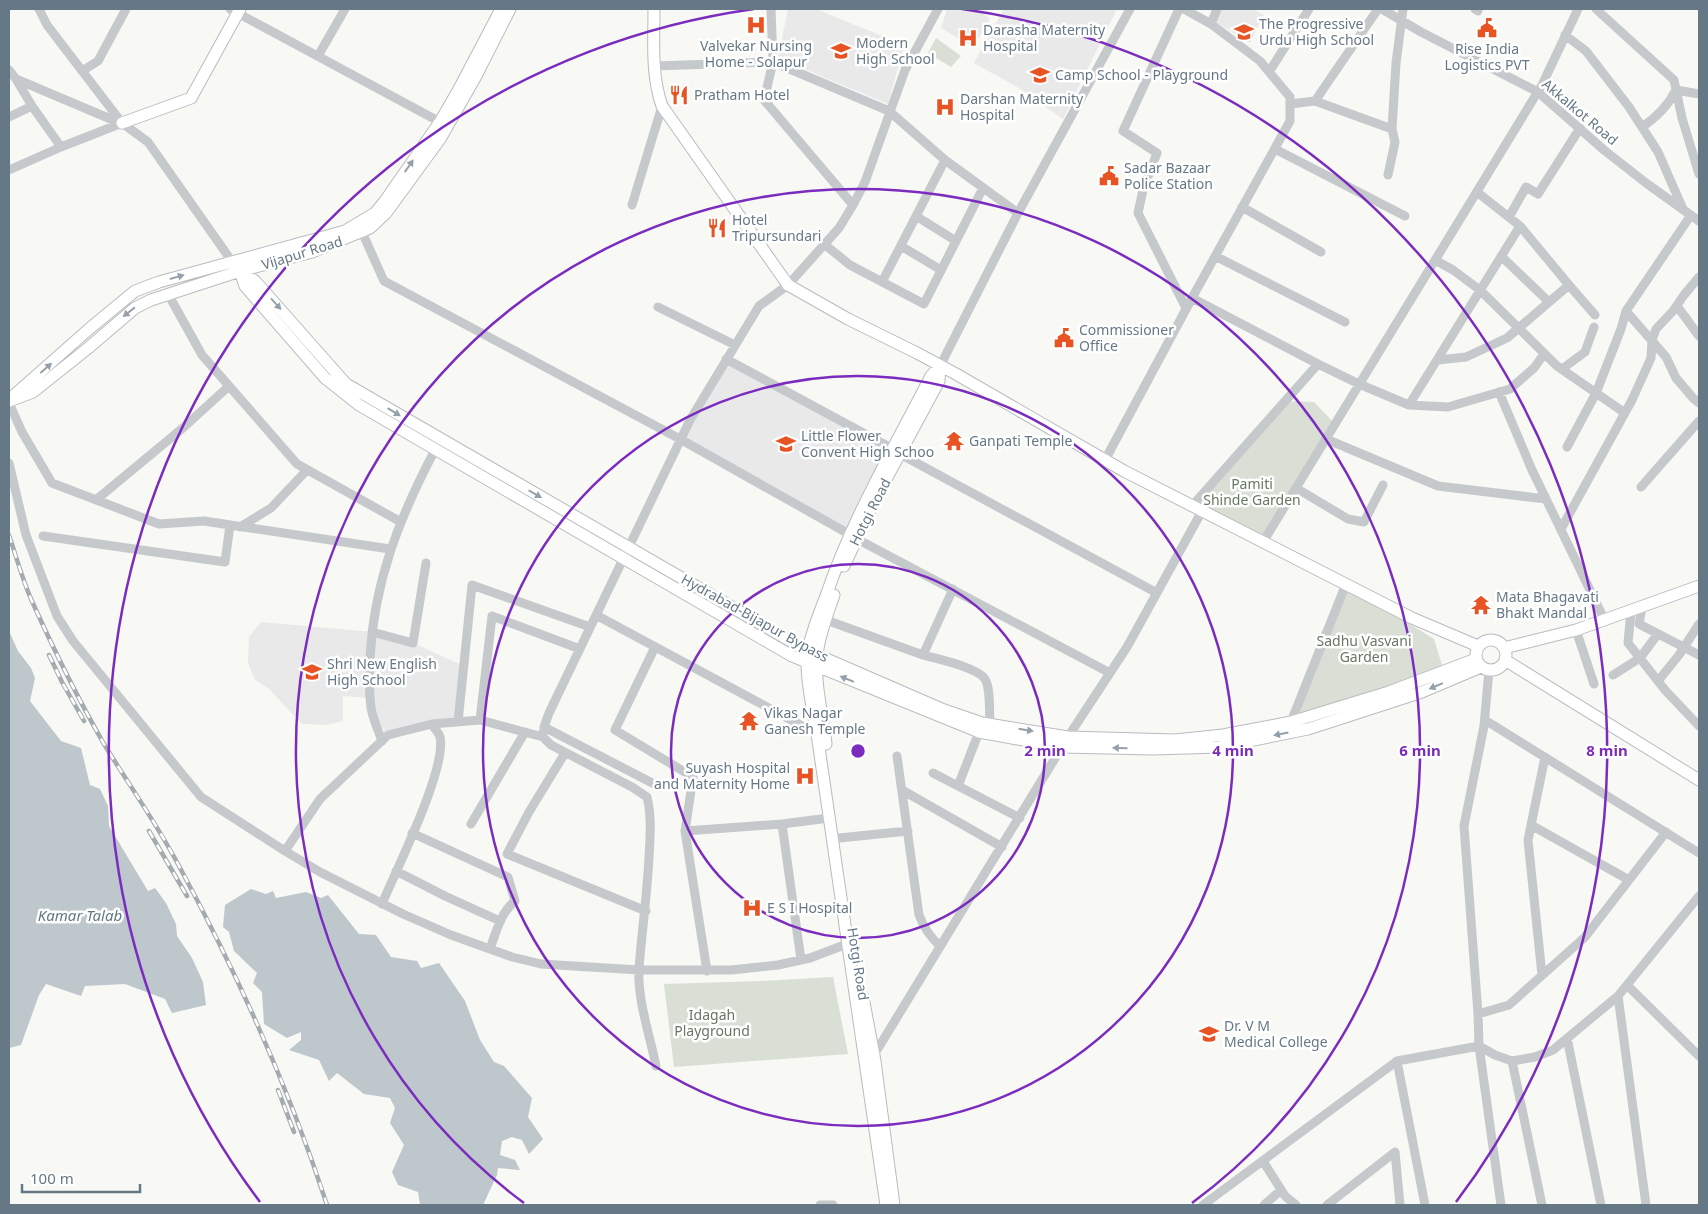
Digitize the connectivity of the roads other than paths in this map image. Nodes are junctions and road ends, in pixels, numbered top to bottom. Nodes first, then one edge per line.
1 (39, 9) edge
2 (126, 9) edge
3 (345, 9) edge
4 (501, 9) edge
5 (510, 9) edge
6 (654, 9) edge
7 (771, 9) edge
8 (938, 9) edge
9 (1130, 9) edge
10 (1179, 9) edge
11 (1184, 9) edge
12 (1217, 9) edge
13 (1309, 9) edge
14 (1378, 9) edge
15 (1382, 9) edge
16 (1403, 9) edge
17 (1578, 9) edge
18 (1596, 9) edge
19 (236, 10) edge
20 (1401, 20) junction
21 (1211, 24) junction
22 (1566, 35) junction
23 (318, 56) junction
24 (773, 62) junction
25 (654, 66) junction
26 (9, 70) edge
27 (82, 70) junction
28 (1269, 72) junction
29 (16, 79) junction
30 (1676, 90) junction
31 (1538, 92) junction
32 (1699, 94) edge
33 (1315, 101) junction
34 (1290, 104) junction
35 (32, 106) junction
36 (662, 106) junction
37 (890, 111) junction
38 (9, 117) edge
39 (440, 122) junction
40 (122, 123) junction
41 (1642, 127) junction
42 (1580, 128) junction
43 (1392, 129) junction
44 (61, 147) junction
45 (1274, 149) junction
46 (945, 160) junction
47 (9, 170) edge
48 (1699, 174) edge
49 (1388, 175) dead end
50 (983, 188) junction
51 (1477, 192) junction
52 (632, 205) dead end
53 (853, 205) junction
54 (1242, 207) junction
55 (1018, 213) junction
56 (1692, 215) edge
57 (916, 216) junction
58 (1405, 216) dead end
59 (1509, 217) junction
60 (1520, 226) junction
61 (362, 232) junction
62 (956, 241) junction
63 (824, 244) junction
64 (901, 246) junction
65 (1321, 252) dead end
66 (1215, 256) junction
67 (1501, 256) junction
68 (1435, 260) junction
69 (236, 267) junction
70 (941, 270) junction
71 (1699, 277) edge
72 (882, 282) junction
73 (788, 285) junction
74 (1569, 285) junction
75 (1480, 290) junction
76 (168, 294) junction
77 (1192, 298) junction
78 (1549, 302) junction
79 (1676, 306) junction
80 (658, 307) dead end
81 (1186, 308) junction
82 (1626, 311) junction
83 (1595, 315) dead end
84 (1345, 322) dead end
85 (1594, 327) dead end
86 (1518, 328) junction
87 (1699, 336) edge
88 (1652, 340) junction
89 (735, 345) junction
90 (1544, 354) junction
91 (726, 359) junction
92 (1438, 360) junction
93 (1318, 364) junction
94 (940, 366) junction
95 (1562, 369) junction
96 (1359, 384) junction
97 (229, 386) junction
98 (1498, 392) junction
99 (1596, 393) junction
100 (9, 401) edge
101 (1699, 403) edge
102 (1409, 405) junction
103 (1625, 413) junction
104 (1699, 421) edge
105 (680, 439) junction
106 (1326, 439) junction
107 (1567, 447) dead end
108 (436, 448) junction
109 (897, 451) junction
110 (1105, 460) junction
111 (9, 463) edge
112 (307, 470) junction
113 (1383, 485) dead end
114 (1641, 487) dead end
115 (1296, 488) junction
116 (1546, 499) junction
117 (96, 500) junction
118 (1197, 508) junction
119 (401, 522) junction
120 (230, 525) junction
121 (240, 526) junction
122 (1561, 529) junction
123 (43, 536) dead end
124 (853, 537) junction
125 (1263, 542) junction
126 (390, 549) junction
127 (625, 552) junction
128 (426, 562) dead end
129 (1346, 584) junction
130 (1699, 586) edge
131 (953, 589) junction
132 (1157, 593) junction
133 (1636, 609) junction
134 (596, 616) junction
135 (826, 620) junction
136 (1605, 621) junction
137 (1699, 624) edge
138 (590, 627) junction
139 (1576, 630) junction
140 (372, 632) junction
141 (1657, 635) junction
142 (1478, 646) junction
143 (655, 647) junction
144 (1684, 648) junction
145 (580, 649) junction
146 (1505, 654) junction
147 (923, 655) junction
148 (1699, 655) edge
149 (1640, 658) junction
150 (812, 659) junction
151 (1482, 665) junction
152 (1110, 673) junction
153 (1613, 676) dead end
154 (1658, 681) junction
155 (1594, 684) dead end
156 (480, 720) junction
157 (1485, 720) junction
158 (458, 722) junction
159 (1291, 722) junction
160 (432, 724) junction
161 (990, 725) junction
162 (1699, 726) edge
163 (544, 727) junction
164 (525, 732) junction
165 (979, 732) junction
166 (816, 734) junction
167 (543, 737) junction
168 (382, 741) junction
169 (1065, 742) junction
170 (565, 752) junction
171 (897, 756) dead end
172 (1545, 757) junction
173 (933, 773) dead end
174 (1699, 780) edge
175 (958, 786) junction
176 (660, 787) dead end
177 (902, 790) junction
178 (829, 818) junction
179 (1020, 818) junction
180 (471, 824) dead end
181 (782, 824) junction
182 (1532, 825) junction
183 (685, 831) junction
184 (908, 831) junction
185 (1666, 832) junction
186 (412, 833) junction
187 (839, 838) junction
188 (1002, 847) junction
189 (285, 851) junction
190 (1699, 853) edge
191 (396, 871) junction
192 (1629, 880) junction
193 (1699, 896) edge
194 (382, 904) junction
195 (646, 911) junction
196 (500, 921) junction
197 (847, 944) junction
198 (940, 946) junction
199 (490, 949) junction
200 (801, 960) junction
201 (639, 970) junction
202 (707, 971) junction
203 (1542, 975) junction
204 (1628, 986) junction
205 (1618, 996) junction
206 (1478, 1014) junction
207 (1567, 1038) junction
208 (1479, 1046) junction
209 (874, 1055) junction
210 (1699, 1056) edge
211 (1397, 1061) junction
212 (1512, 1061) junction
213 (656, 1066) dead end
214 (1263, 1161) junction
215 (1281, 1190) junction
216 (820, 1205) edge
217 (833, 1205) edge
218 (886, 1205) edge
219 (894, 1205) edge
220 (1203, 1205) edge
221 (1264, 1205) edge
222 (1296, 1205) edge
223 (1327, 1205) edge
224 (1400, 1205) edge
225 (1424, 1205) edge
226 (1501, 1205) edge
227 (1542, 1205) edge
228 (1601, 1205) edge
229 (1646, 1205) edge

1 - 27 street
2 - 27 street
3 - 23 street
4 - 39 main road, Vijapur Road
5 - 61 main road, Vijapur Road
6 - 25 main road
7 - 24 street
8 - 37 street
9 - 55 street
10 - 81 street
11 - 21 street
12 - 21 street
13 - 28 street
14 - 33 street
15 - 20 street, Akkalkot Road
16 - 20 street
17 - 22 street
18 - 30 street
19 - 23 street
19 - 40 main road
20 - 31 street, Akkalkot Road
20 - 43 street
21 - 28 street
22 - 31 street
22 - 41 street
23 - 39 street
24 - 25 street
24 - 37 street
24 - 53 street
25 - 36 main road
26 - 29 street
27 - 40 street
28 - 34 street
29 - 35 street
29 - 40 street
30 - 32 street
30 - 41 street
30 - 48 street
31 - 42 street, Akkalkot Road
31 - 51 street
33 - 34 street
33 - 43 street
34 - 45 street
35 - 38 street
35 - 44 street
36 - 52 street
36 - 73 main road
37 - 46 street
37 - 53 street
69 -> 39 main road, Vijapur Road
40 - 44 street
40 - 69 street
41 - 56 street
42 - 56 street, Akkalkot Road
42 - 59 street
43 - 49 street
44 - 47 street
45 - 54 street
45 - 58 street
46 - 50 street
46 - 57 street
50 - 55 street
50 - 62 street
51 - 59 street
51 - 68 street
53 - 63 street
54 - 65 street
54 - 66 street
55 - 94 street
56 - 82 street
57 - 62 street
57 - 64 street
59 - 60 street
60 - 67 street
60 - 74 street
61 - 69 main road, Vijapur Road
61 - 105 street
62 - 70 street
63 - 72 street
63 - 73 street
64 - 70 street
64 - 72 street
66 - 77 street
66 - 84 street
67 - 75 street
67 - 78 street
68 - 75 street
68 - 96 street
69 - 76 main road, Vijapur Road
100 -> 69 main road, Vijapur Road
69 - 108 main road
69 -> 127 main road
70 - 72 street
71 - 79 street
73 - 89 street
73 - 94 main road
74 - 78 street
74 - 83 street
75 - 86 street
75 - 92 street
76 - 97 street
76 -> 100 main road, Vijapur Road
77 - 81 street
77 - 93 street
78 - 86 street
79 - 87 street
79 - 88 street
80 - 89 street
81 - 110 street
82 - 88 street
82 - 99 street
85 - 95 street
86 - 90 street
86 - 92 street
88 - 101 street
88 - 103 street
89 - 91 street
90 - 95 street
90 - 98 street
91 - 105 street
91 - 109 street
92 - 102 street
93 - 96 street
93 - 118 street
94 - 109 main road, Hotgi Road
94 - 110 main road
95 - 99 street
96 - 102 street
96 - 106 street
97 - 112 street
97 - 117 street
98 - 102 street
98 - 116 street
99 - 103 street
99 - 107 street
100 - 117 street
103 - 122 street
104 - 114 street
105 - 124 street
105 - 127 street
106 - 115 street
106 - 116 street
108 - 119 street
108 - 127 main road
109 - 124 main road, Hotgi Road
109 - 132 street
110 - 118 main road
111 - 189 street
112 - 119 street
112 - 121 street
113 - 115 street
115 - 125 street
116 - 122 street
117 - 120 street
118 - 125 main road
118 - 132 street
119 - 126 street
120 - 121 street
120 - 123 street
121 - 126 street
122 - 136 street
124 - 131 street
124 - 135 main road, Hotgi Road
124 - 150 main road, Hotgi Road
125 - 129 main road
126 - 140 street
127 - 134 street
127 - 150 main road
128 - 140 street
129 - 142 main road
129 - 159 street
130 - 133 main road
131 - 147 street
131 - 152 street
132 - 152 street
133 - 136 main road
133 - 141 street
133 - 149 street
134 - 138 street
134 - 143 street
135 - 147 street
135 - 150 main road, Hotgi Road
136 - 139 main road
137 - 144 street
138 - 145 street
138 - 158 street
139 - 146 main road
139 - 155 street
140 - 168 street
141 - 144 street
141 - 149 street
142 - 146 main road
142 - 151 main road
143 - 166 street
143 - 183 street
144 - 148 street
144 - 154 street
145 - 156 street
145 - 163 street
146 - 151 main road
146 - 174 main road
147 - 161 street
149 - 153 street
149 - 154 street
150 - 161 main road, Hydrabad-Bijapur Bypass
165 -> 150 main road
150 - 166 main road, Hotgi Road
150 - 187 main road, Hotgi Road
151 - 157 street
151 - 159 main road, Hydrabad-Bijapur Bypass
151 -> 169 main road
152 - 169 street
154 - 162 street
156 - 158 street
156 - 164 street
157 - 172 street
157 - 206 street
158 - 160 street
159 - 169 main road, Hydrabad-Bijapur Bypass
160 - 168 street
160 - 186 street
161 -> 169 main road, Hydrabad-Bijapur Bypass
163 - 167 street
163 - 176 street
164 - 167 street
164 - 180 street
165 - 169 main road
165 - 175 street
166 - 178 main road, Hotgi Road
167 - 170 street
168 - 189 street
169 - 179 street
170 - 195 street
170 - 195 street
171 - 177 street
172 - 182 street
172 - 185 street
173 - 175 street
175 - 179 street
177 - 184 street
177 - 188 street
178 - 181 street
178 - 197 main road, Hotgi Road
179 - 188 street
181 - 183 street
181 - 200 street
182 - 192 street
182 - 203 street
183 - 202 street
184 - 187 street
184 - 198 street
185 - 190 street
185 - 192 street
186 - 191 street
186 - 196 street
187 - 209 main road, Hotgi Road
188 - 198 street
189 - 194 street
191 - 194 street
191 - 196 street
192 - 203 street
193 - 204 street
194 - 199 street
195 - 201 street
196 - 199 street
197 - 200 street
197 - 218 main road, Hotgi Road
198 - 209 street
199 - 201 street
200 - 202 street
201 - 202 street
201 - 213 street
203 - 206 street
204 - 205 street
204 - 210 street
205 - 207 street
205 - 229 street
206 - 208 street
207 - 212 street
207 - 228 street
208 - 211 street
208 - 212 street
208 - 226 street
209 - 219 main road, Hotgi Road
211 - 214 street
211 - 225 street
212 - 227 street
214 - 215 street
214 - 220 street
215 - 221 street
215 - 222 street
216 - 217 street
223 - 224 street

